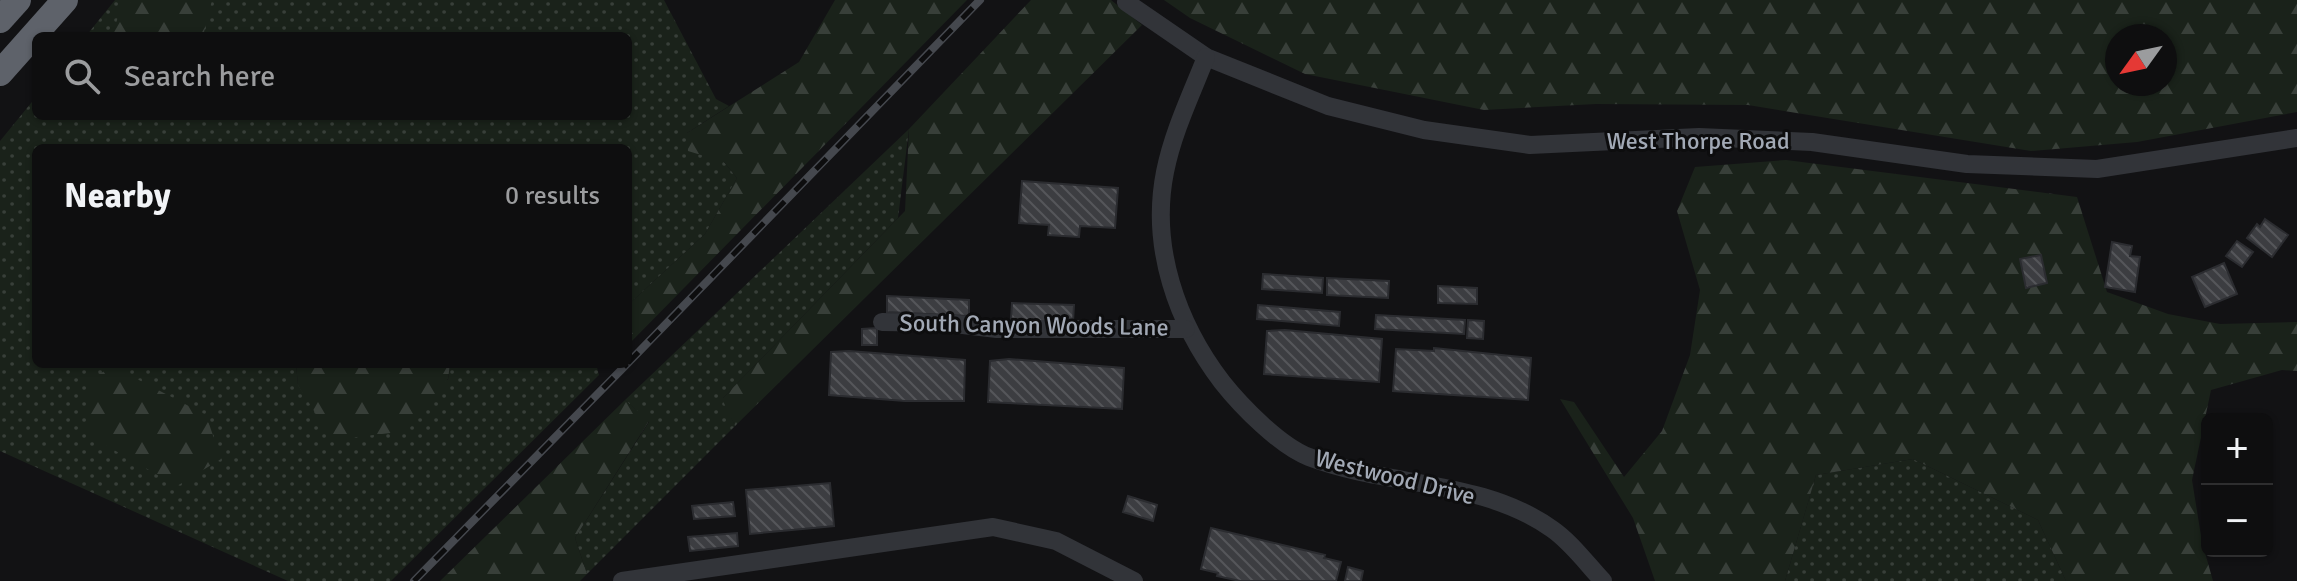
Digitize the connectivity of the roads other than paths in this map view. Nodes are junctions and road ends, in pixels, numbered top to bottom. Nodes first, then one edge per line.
1 (18, 0) edge
2 (65, 0) edge
3 (83, 0) edge
4 (1126, 2) dead end
5 (0, 20) edge
6 (37, 32) edge
7 (55, 32) edge
8 (32, 37) edge
9 (1206, 57) junction
10 (32, 59) edge
11 (0, 73) edge
12 (0, 96) edge
13 (2297, 138) edge
14 (882, 322) dead end
15 (1186, 329) junction
16 (622, 581) edge
17 (1134, 581) edge
18 (1603, 581) edge

1 - 5 highway
2 - 6 highway
3 - 7 highway
4 - 9 street, West Thorpe Road
8 - 11 highway
9 - 13 street, West Thorpe Road
9 - 15 street, Westwood Drive
10 - 12 highway
14 - 15 street, South Canyon Woods Lane
15 - 18 street, Westwood Drive
16 - 17 street

